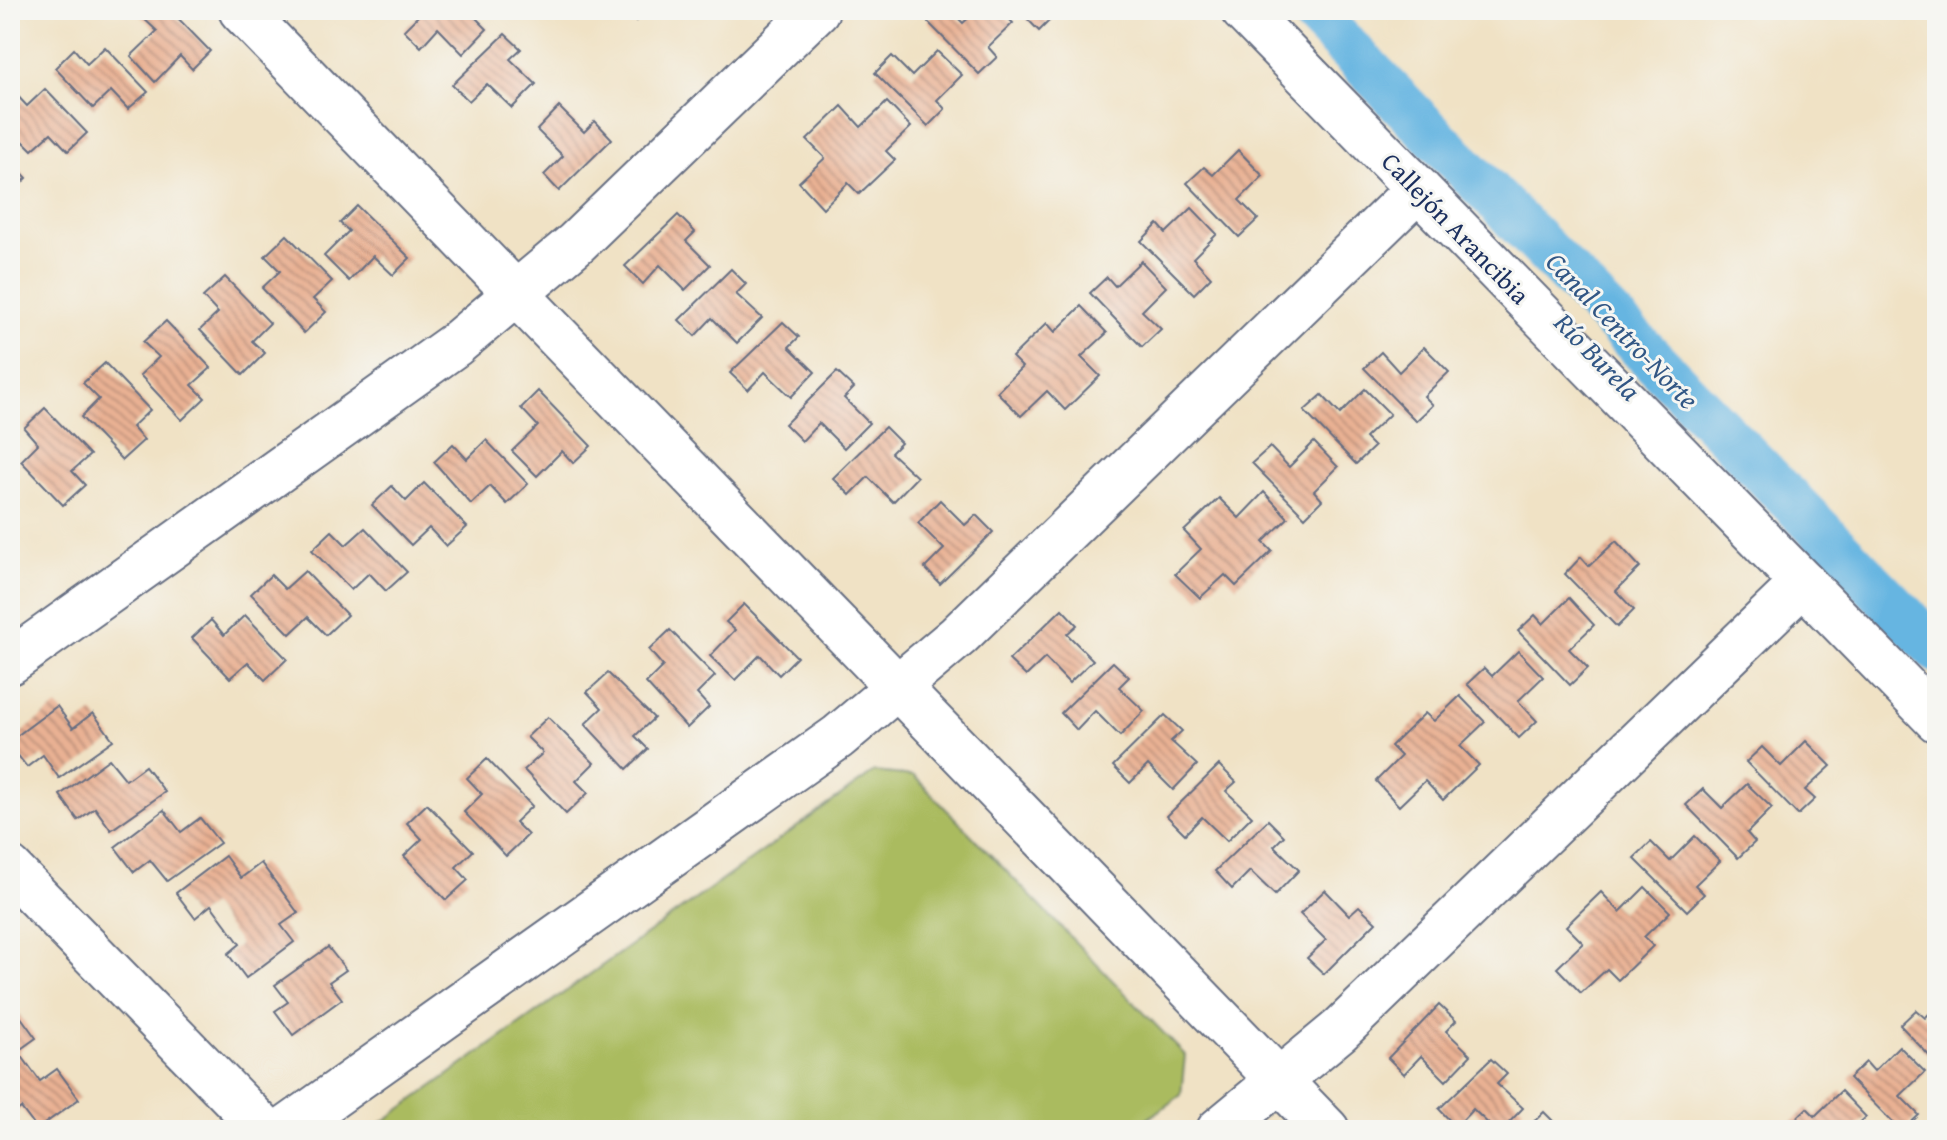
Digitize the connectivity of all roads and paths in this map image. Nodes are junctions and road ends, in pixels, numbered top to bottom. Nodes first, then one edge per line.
1 (241, 10) edge
2 (817, 10) edge
3 (1243, 10) edge
4 (1418, 189) junction
5 (516, 293) junction
6 (1803, 583) junction
7 (10, 662) edge
8 (897, 687) junction
9 (1937, 720) edge
10 (10, 869) edge
11 (1279, 1081) junction
12 (265, 1130) edge
13 (285, 1130) edge
14 (1219, 1130) edge
15 (1327, 1130) edge

1 - 5 street
2 - 5 street
3 - 4 street, Callejón Arancibia
4 - 6 street, Callejón Arancibia
4 - 8 street
5 - 7 street
5 - 8 street
6 - 9 street, Callejón Arancibia
6 - 11 street
8 - 11 street
8 - 13 street
10 - 12 street
11 - 14 street
11 - 15 street

